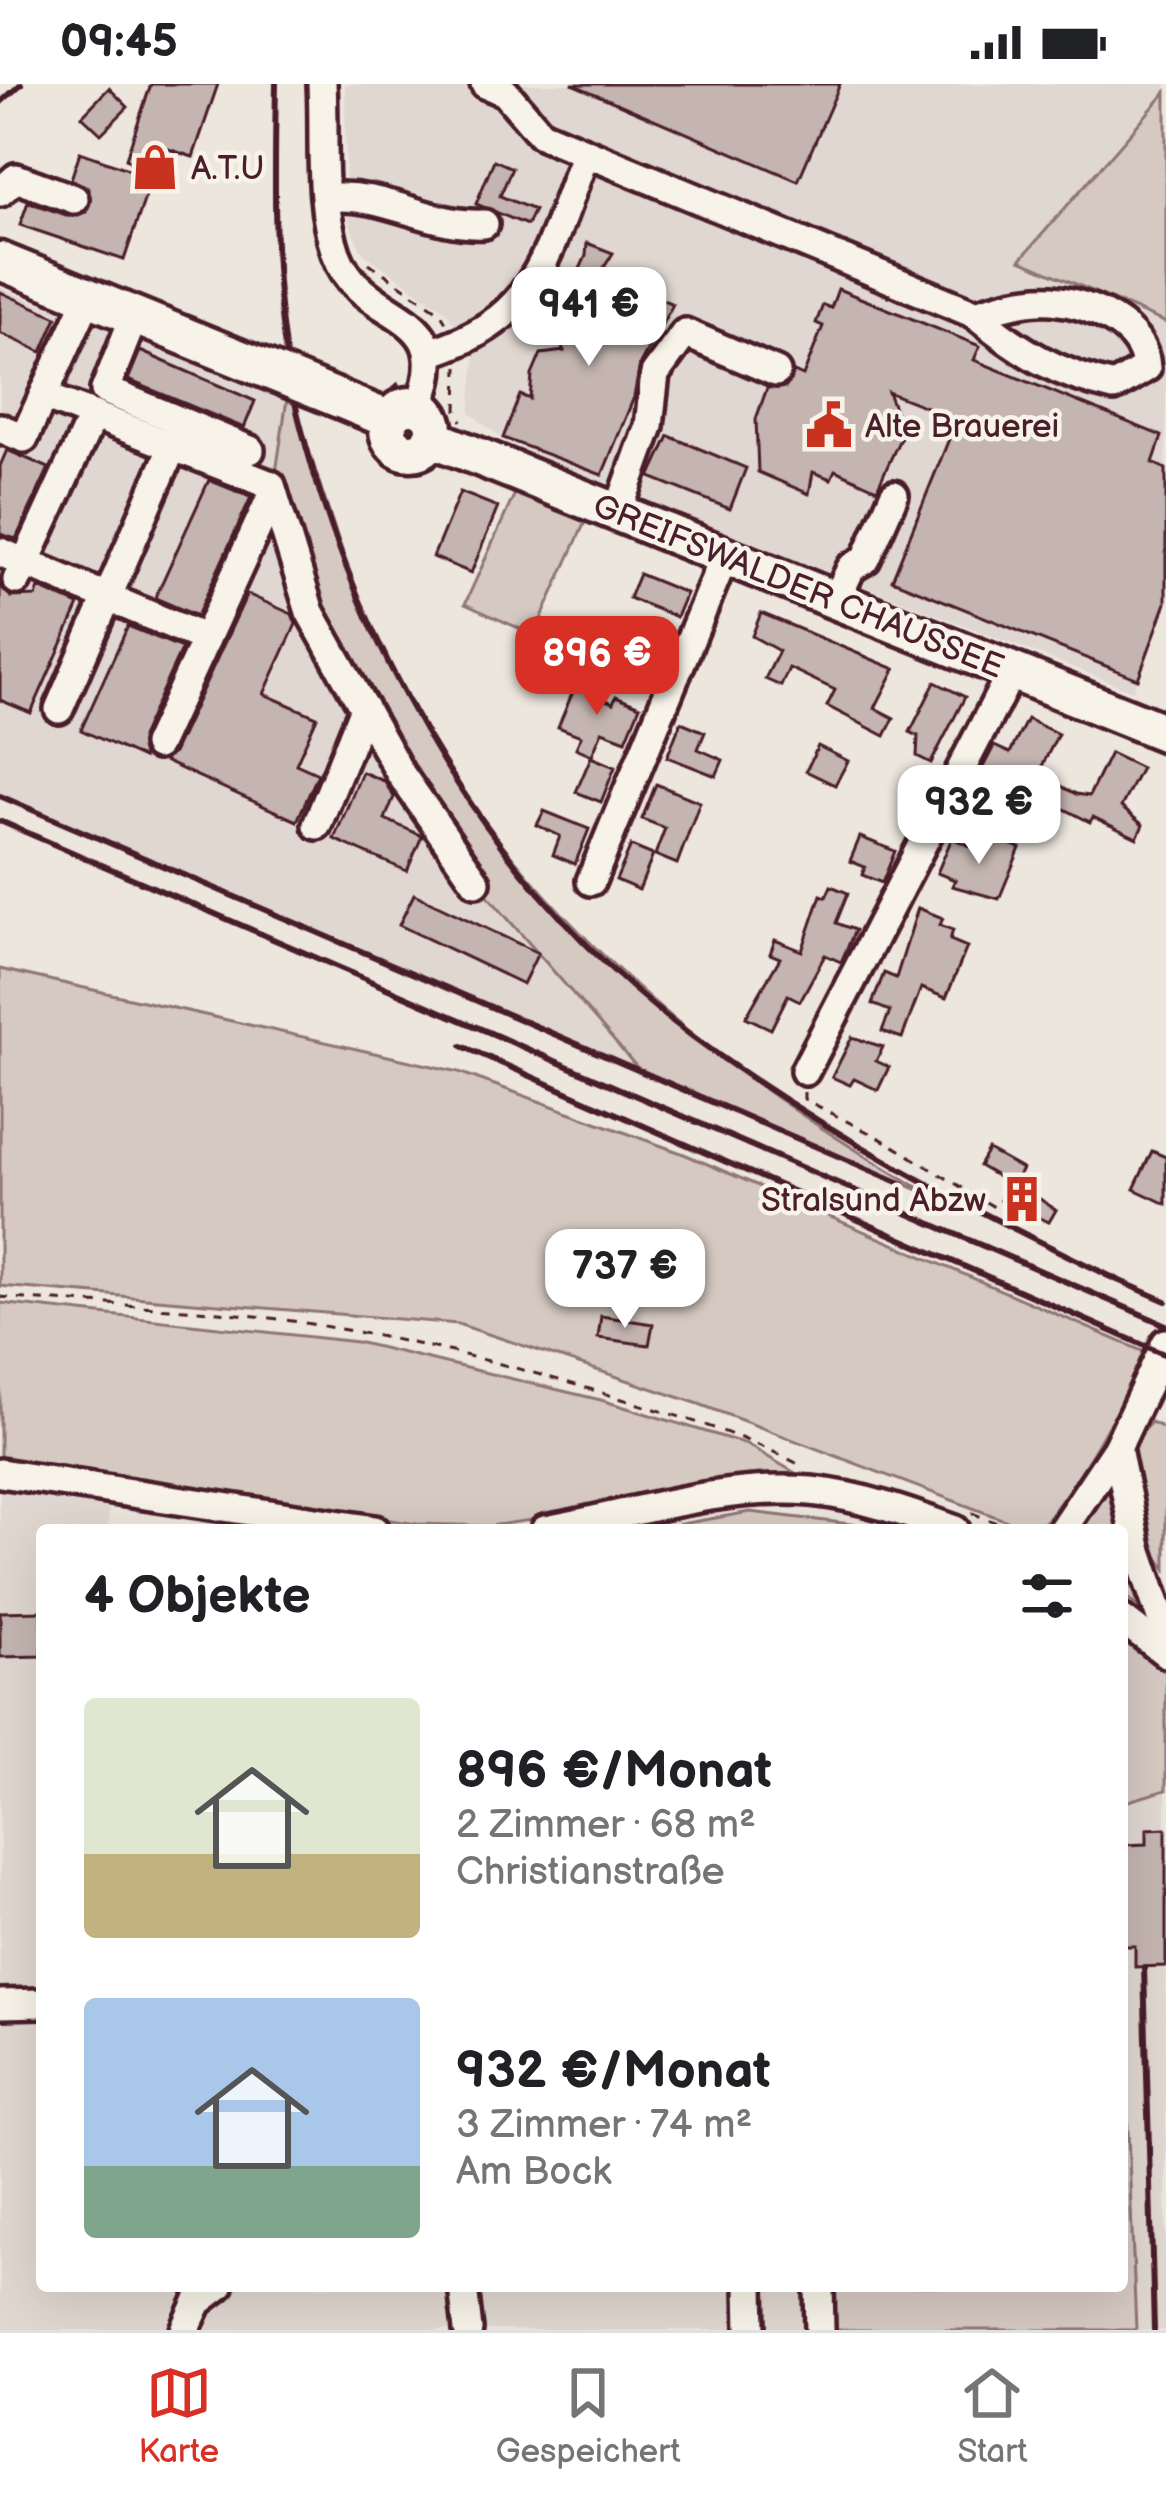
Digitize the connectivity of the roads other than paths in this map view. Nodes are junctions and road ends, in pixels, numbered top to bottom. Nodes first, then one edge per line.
1 (322, 84) edge
2 (485, 84) edge
3 (586, 153) junction
4 (0, 192) edge
5 (327, 198) junction
6 (74, 199) dead end
7 (484, 224) dead end
8 (0, 262) edge
9 (88, 298) junction
10 (976, 314) junction
11 (134, 316) junction
12 (443, 348) junction
13 (776, 372) dead end
14 (44, 396) junction
15 (410, 408) junction
16 (93, 415) junction
17 (0, 428) edge
18 (172, 446) junction
19 (250, 450) dead end
20 (273, 493) junction
21 (894, 495) dead end
22 (618, 512) junction
23 (725, 555) junction
24 (14, 565) edge
25 (107, 595) junction
26 (836, 600) junction
27 (206, 639) junction
28 (1012, 670) junction
29 (364, 708) junction
30 (58, 709) dead end
31 (1166, 733) edge
32 (157, 745) dead end
33 (317, 825) dead end
34 (591, 881) dead end
35 (476, 882) dead end
36 (805, 1071) road end
37 (1166, 1343) edge
38 (1117, 1448) junction
39 (0, 1473) edge
40 (959, 1520) edge
41 (336, 1524) edge
42 (574, 1524) edge
43 (1066, 1524) edge
44 (1128, 1624) edge
45 (1166, 1633) edge
46 (1166, 1653) edge
47 (36, 2003) edge
48 (0, 2004) edge
49 (211, 2292) edge
50 (465, 2292) edge
51 (750, 2292) edge
52 (819, 2292) edge
53 (185, 2330) edge
54 (468, 2330) edge
55 (751, 2330) edge
56 (820, 2330) edge

1 - 5 street
2 - 3 street
3 - 10 street
3 - 12 street
4 - 6 street
5 - 7 street
5 - 12 street
8 - 9 main road, GREIFSWALDER CHAUSSEE
9 - 11 main road, GREIFSWALDER CHAUSSEE
9 - 14 street
10 - 10 street
11 - 15 main road, GREIFSWALDER CHAUSSEE, bridge
11 - 19 street
12 - 15 street
13 - 22 street
14 - 16 street
14 - 17 street
15 - 22 main road, GREIFSWALDER CHAUSSEE
16 - 18 street
16 - 24 street
18 - 20 street
18 - 25 street
20 - 27 street
20 - 29 street
21 - 26 street
22 - 23 main road, GREIFSWALDER CHAUSSEE
23 - 26 main road, GREIFSWALDER CHAUSSEE
23 - 34 street
24 - 25 street
25 - 27 street
25 - 30 street
26 - 28 main road, GREIFSWALDER CHAUSSEE
27 - 32 street
28 - 31 main road, GREIFSWALDER CHAUSSEE
28 - 36 street
29 - 33 street
29 - 35 street
37 - 38 street
38 - 43 street
38 - 45 street
39 - 41 street
40 - 42 street
44 - 46 street
47 - 48 street
49 - 53 street
50 - 54 street
51 - 55 street
52 - 56 street

